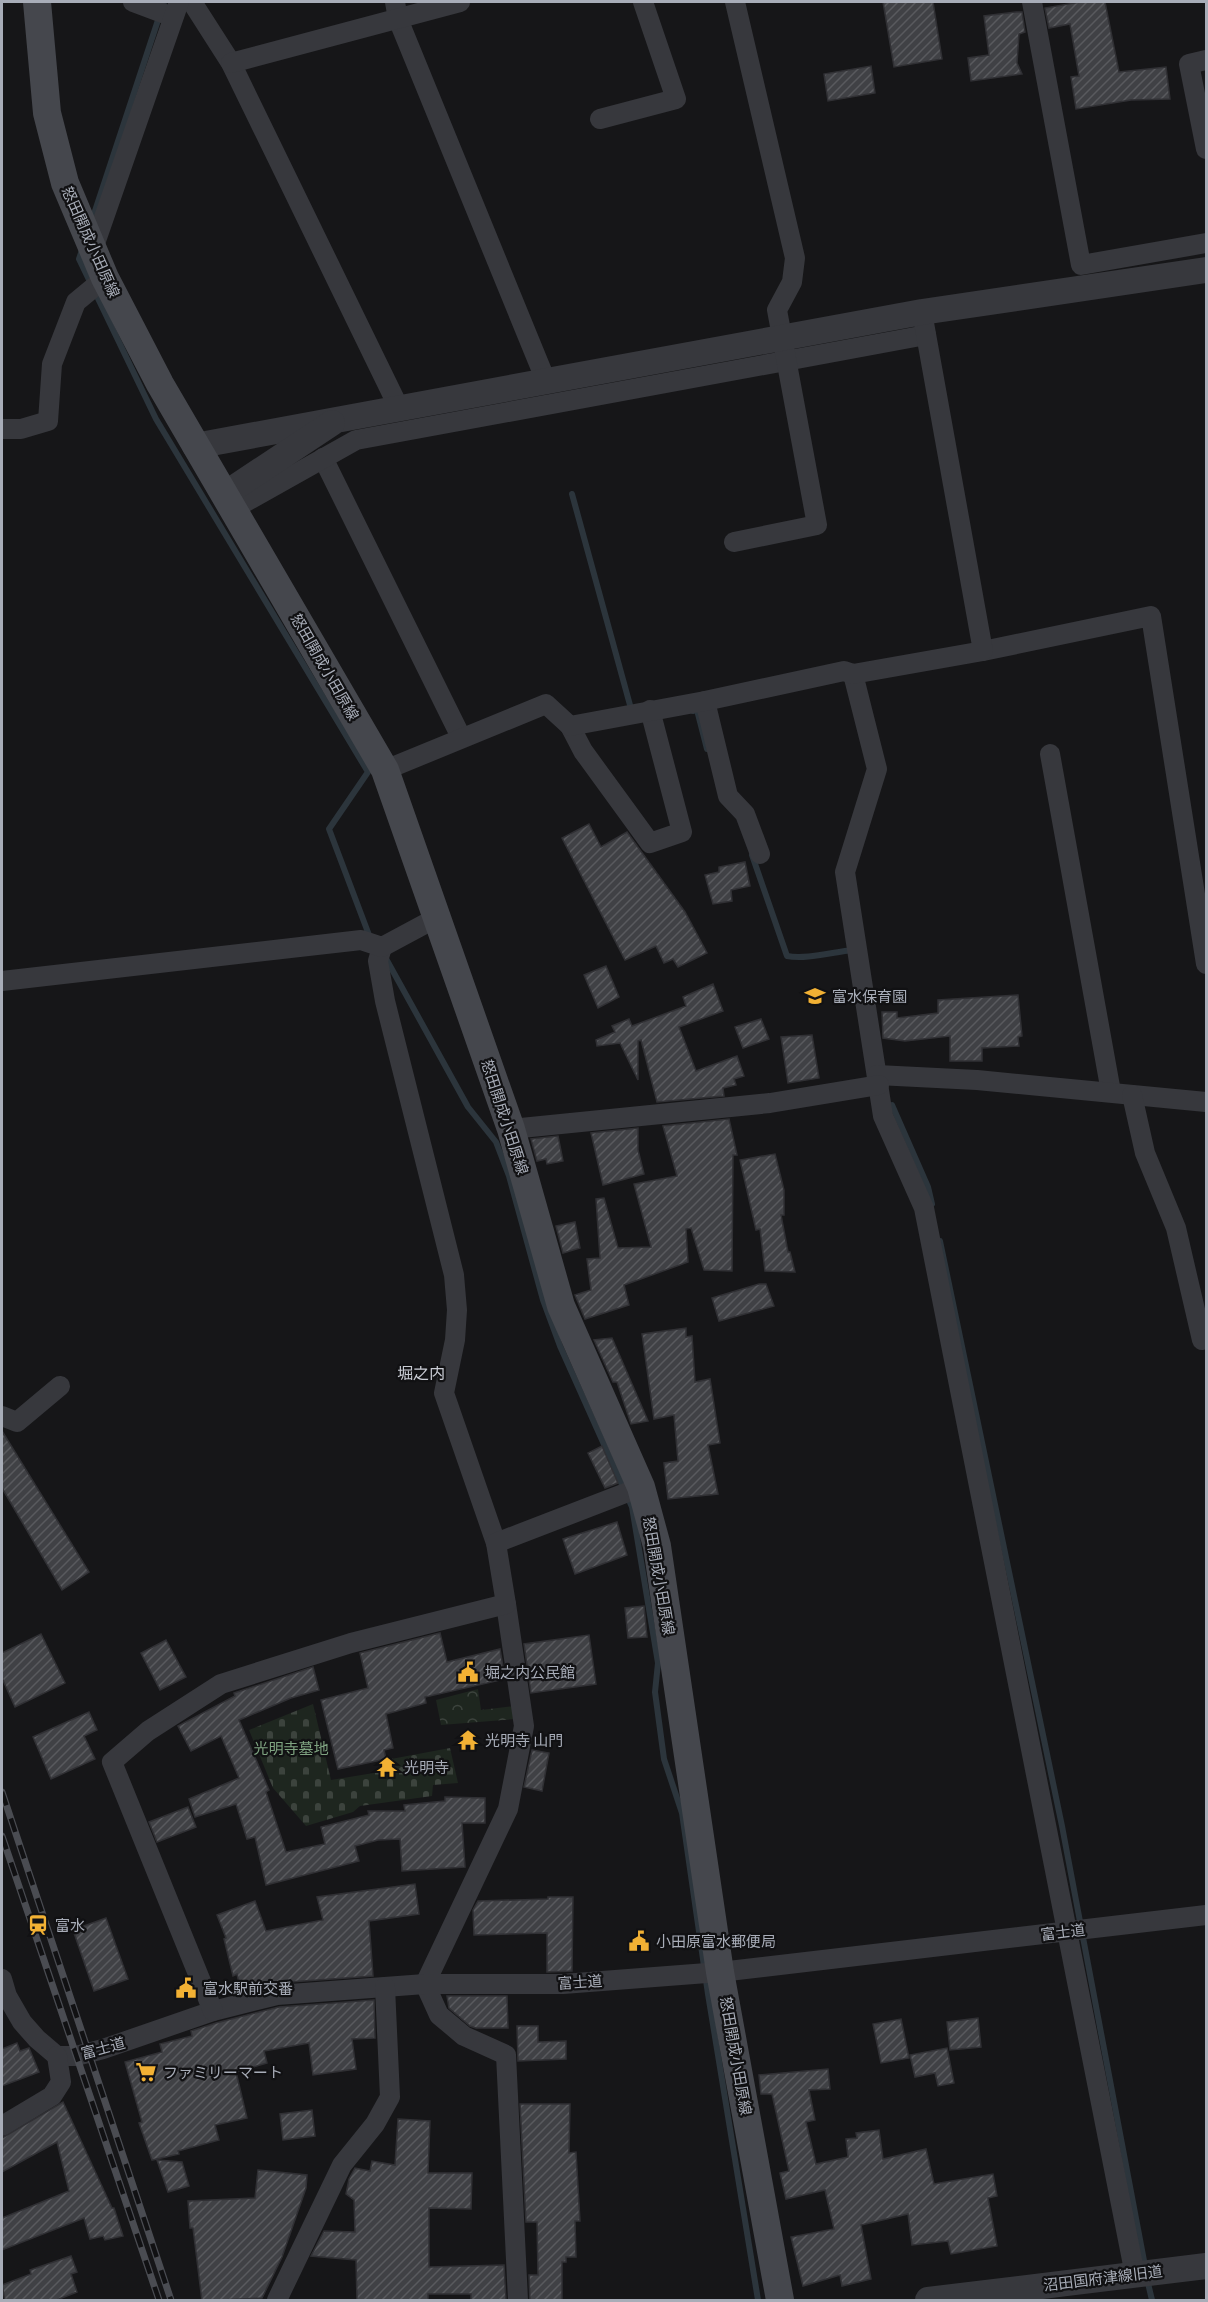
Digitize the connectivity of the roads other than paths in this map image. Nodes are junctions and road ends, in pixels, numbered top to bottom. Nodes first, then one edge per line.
1 (37, 2) edge
2 (132, 2) edge
3 (192, 2) edge
4 (460, 2) edge
5 (643, 2) edge
6 (735, 2) edge
7 (1032, 2) edge
8 (176, 9) edge
9 (396, 10) edge
10 (1206, 60) edge
11 (231, 63) junction
12 (600, 119) dead end
13 (1206, 149) edge
14 (1206, 243) edge
15 (92, 252) junction
16 (1206, 270) edge
17 (105, 278) junction
18 (924, 323) junction
19 (783, 349) junction
20 (546, 381) junction
21 (399, 408) junction
22 (341, 417) junction
23 (2, 429) edge
24 (195, 446) junction
25 (323, 458) junction
26 (229, 502) junction
27 (734, 542) dead end
28 (983, 651) junction
29 (853, 674) junction
30 (705, 701) junction
31 (650, 710) junction
32 (570, 726) junction
33 (461, 737) junction
34 (1050, 754) dead end
35 (384, 770) junction
36 (760, 854) dead end
37 (436, 918) junction
38 (382, 947) junction
39 (1206, 964) edge
40 (2, 981) edge
41 (878, 1080) junction
42 (1111, 1092) junction
43 (1132, 1095) junction
44 (1206, 1102) edge
45 (511, 1129) junction
46 (1202, 1340) dead end
47 (60, 1386) dead end
48 (2, 1416) edge
49 (640, 1488) junction
50 (496, 1543) junction
51 (506, 1604) junction
52 (1206, 1915) edge
53 (1075, 1930) junction
54 (719, 1972) junction
55 (2, 1979) edge
56 (425, 1984) junction
57 (385, 1987) junction
58 (213, 2011) junction
59 (57, 2056) junction
60 (2, 2126) edge
61 (1206, 2266) edge
62 (1147, 2274) junction
63 (967, 2297) edge
64 (277, 2301) edge
65 (518, 2301) edge
66 (780, 2301) edge
67 (928, 2301) edge

1 - 15 main road, 怒田開成小田原線
2 - 8 street
3 - 11 street
4 - 9 street
5 - 12 street
6 - 19 street
7 - 14 street
8 - 15 street
9 - 11 street
9 - 20 street
10 - 13 street
11 - 21 street
15 - 17 main road, 怒田開成小田原線
16 - 18 street
17 - 23 street
17 - 24 main road, 怒田開成小田原線
18 - 19 street
18 - 28 street
19 - 20 street
19 - 25 street
19 - 27 street
20 - 21 street
21 - 22 street
22 - 24 street
22 - 26 street
24 - 26 main road, 怒田開成小田原線
25 - 26 street
25 - 33 street
26 - 35 main road, 怒田開成小田原線
28 - 29 street
28 - 39 street
29 - 30 street
29 - 41 street
30 - 31 street
30 - 36 street
31 - 32 street
31 - 32 street
32 - 33 street
33 - 35 street
34 - 42 street
35 - 37 main road, 怒田開成小田原線
37 - 38 street
37 - 45 main road, 怒田開成小田原線
38 - 40 street
38 - 50 street
41 - 42 street
41 - 45 street
41 - 53 street
42 - 43 street
43 - 44 street
43 - 46 street
45 - 49 main road, 怒田開成小田原線
47 - 48 street
49 - 50 street
49 - 54 main road, 怒田開成小田原線
50 - 51 street
51 - 56 street
51 - 58 street
52 - 53 street, 富士道
53 - 54 street, 富士道
53 - 62 street
54 - 56 street, 富士道
54 - 66 main road, 怒田開成小田原線
55 - 59 street
56 - 57 street, 富士道
56 - 65 street
57 - 58 street, 富士道
57 - 64 street
58 - 59 street, 富士道
59 - 60 street
61 - 62 street, 沼田国府津線旧道
62 - 63 street, 沼田国府津線旧道
63 - 67 street, 沼田国府津線旧道

